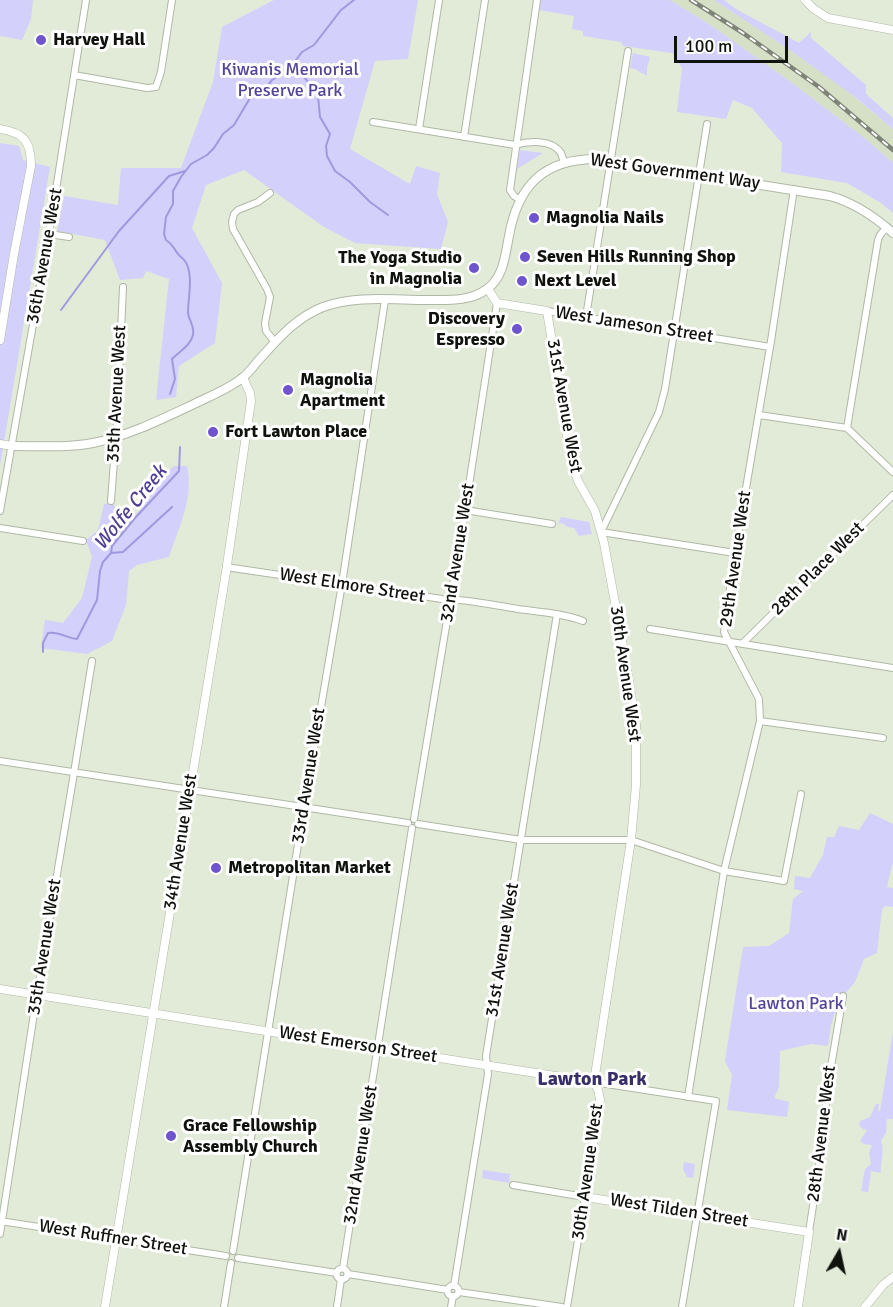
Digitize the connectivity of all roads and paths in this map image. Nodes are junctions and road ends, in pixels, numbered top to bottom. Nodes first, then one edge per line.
1 (86, 0) edge
2 (172, 0) edge
3 (439, 0) edge
4 (486, 0) edge
5 (537, 0) edge
6 (805, 0) edge
7 (893, 30) edge
8 (628, 51) dead end
9 (74, 75) junction
10 (373, 122) dead end
11 (707, 124) dead end
12 (0, 129) edge
13 (419, 129) junction
14 (464, 137) junction
15 (515, 145) junction
16 (610, 161) junction
17 (564, 162) junction
18 (699, 174) junction
19 (794, 189) junction
20 (270, 193) dead end
21 (519, 199) junction
22 (890, 230) edge
23 (50, 234) junction
24 (69, 237) dead end
25 (123, 287) dead end
26 (488, 289) junction
27 (385, 300) junction
28 (497, 303) junction
29 (547, 311) junction
30 (586, 317) junction
31 (674, 331) junction
32 (0, 340) edge
33 (275, 342) junction
34 (770, 347) junction
35 (243, 378) junction
36 (759, 415) junction
37 (847, 428) junction
38 (116, 437) junction
39 (0, 444) edge
40 (12, 446) junction
41 (893, 472) edge
42 (893, 495) edge
43 (111, 501) dead end
44 (465, 510) junction
45 (0, 511) edge
46 (552, 524) dead end
47 (0, 528) edge
48 (601, 532) junction
49 (83, 541) dead end
50 (735, 553) junction
51 (226, 567) junction
52 (342, 584) junction
53 (451, 599) junction
54 (557, 614) junction
55 (583, 621) dead end
56 (650, 629) dead end
57 (728, 641) junction
58 (743, 643) junction
59 (92, 661) dead end
60 (893, 668) edge
61 (760, 721) junction
62 (883, 738) dead end
63 (0, 760) edge
64 (75, 772) junction
65 (190, 789) junction
66 (801, 794) dead end
67 (304, 807) junction
68 (413, 824) junction
69 (520, 840) junction
70 (631, 840) junction
71 (724, 871) junction
72 (0, 989) edge
73 (37, 994) junction
74 (843, 996) dead end
75 (153, 1013) junction
76 (269, 1032) junction
77 (378, 1048) junction
78 (487, 1065) junction
79 (594, 1082) junction
80 (688, 1097) junction
81 (513, 1185) dead end
82 (585, 1197) junction
83 (697, 1214) junction
84 (1, 1221) edge
85 (809, 1232) junction
86 (0, 1234) edge
87 (116, 1239) junction
88 (233, 1251) junction
89 (226, 1256) junction
90 (238, 1258) junction
91 (231, 1263) junction
92 (345, 1271) junction
93 (336, 1273) junction
94 (893, 1277) edge
95 (341, 1279) junction
96 (455, 1291) junction
97 (105, 1307) edge
98 (224, 1307) edge
99 (337, 1307) edge
100 (451, 1307) edge
101 (561, 1307) edge
102 (567, 1307) edge
103 (682, 1307) edge
104 (798, 1307) edge
105 (865, 1307) edge

1 - 9 street, 36th Avenue West
2 - 9 street
3 - 13 street
4 - 14 street
5 - 15 street
6 - 7 street
8 - 16 street
9 - 23 street, 36th Avenue West
10 - 13 street
11 - 18 street
12 - 32 street
13 - 14 street
14 - 15 street
15 - 17 street
15 - 21 street
16 - 17 main road, West Government Way
16 - 18 main road, West Government Way
16 - 30 street
17 - 21 main road, West Government Way
18 - 19 main road, West Government Way
18 - 31 street
19 - 22 main road, West Government Way
19 - 34 street, 29th Avenue West
20 - 33 street
21 - 26 main road, West Government Way
22 - 37 street
23 - 24 street
23 - 40 street, 36th Avenue West
25 - 38 street, 35th Avenue West
26 - 27 main road
26 - 28 street
27 - 33 main road
27 - 52 street, 33rd Avenue West
28 - 29 street, West Jameson Street
28 - 44 street, 32nd Avenue West
29 - 30 street, West Jameson Street
29 - 48 street, 31st Avenue West
30 - 31 street, West Jameson Street
31 - 34 street, West Jameson Street
31 - 48 street
33 - 35 main road
34 - 36 street, 29th Avenue West
35 - 38 main road
35 - 51 street, 34th Avenue West
36 - 37 street
36 - 50 street, 29th Avenue West
37 - 41 street
38 - 40 main road
38 - 43 street, 35th Avenue West
39 - 40 street
40 - 45 street, 36th Avenue West
42 - 58 street, 28th Place West
44 - 46 street
44 - 53 street, 32nd Avenue West
47 - 49 street
48 - 50 street
48 - 70 street, 30th Avenue West
50 - 57 street, 29th Avenue West
51 - 52 street, West Elmore Street
51 - 65 street, 34th Avenue West
52 - 53 street, West Elmore Street
52 - 67 street, 33rd Avenue West
53 - 54 street, West Elmore Street
53 - 68 street, 32nd Avenue West
54 - 55 street, West Elmore Street
54 - 69 street, 31st Avenue West
56 - 57 street
57 - 58 street
57 - 61 street, 29th Avenue West
58 - 60 street
59 - 64 street, 35th Avenue West
61 - 62 street
61 - 71 street, 29th Avenue West
63 - 64 street
64 - 65 street
64 - 73 street, 35th Avenue West
65 - 67 street
65 - 75 street, 34th Avenue West
66 - 71 street
67 - 68 street
67 - 76 street, 33rd Avenue West
68 - 69 street
68 - 77 street, 32nd Avenue West
69 - 70 street
69 - 78 street, 31st Avenue West
70 - 71 street
70 - 79 street, 30th Avenue West
71 - 80 street, 29th Avenue West
72 - 73 street, West Emerson Street
73 - 75 street, West Emerson Street
73 - 84 street, 35th Avenue West
74 - 85 street, 28th Avenue West
75 - 76 street, West Emerson Street
75 - 87 street, 34th Avenue West
76 - 77 street, West Emerson Street
76 - 88 street, 33rd Avenue West
77 - 78 street, West Emerson Street
77 - 92 street, 32nd Avenue West
78 - 79 street, West Emerson Street
78 - 96 street, 31st Avenue West
79 - 80 street, West Emerson Street
79 - 82 street, 30th Avenue West
80 - 83 street, West Emerson Street
81 - 82 street, West Tilden Street
82 - 83 street, West Tilden Street
82 - 102 street, 30th Avenue West
83 - 85 street, West Tilden Street
83 - 103 street
84 - 86 street, 35th Avenue West
84 - 87 street, West Ruffner Street
85 - 104 street, 28th Avenue West
87 - 89 street, West Ruffner Street
87 - 97 street, 34th Avenue West
88 - 89 street
88 - 90 street
89 - 91 street
90 - 91 street
90 - 93 street
91 - 98 street
92 - 93 street
92 - 95 street
92 - 96 street
93 - 95 street
94 - 105 street
95 - 99 street
96 - 100 street, 31st Avenue West
96 - 101 street

